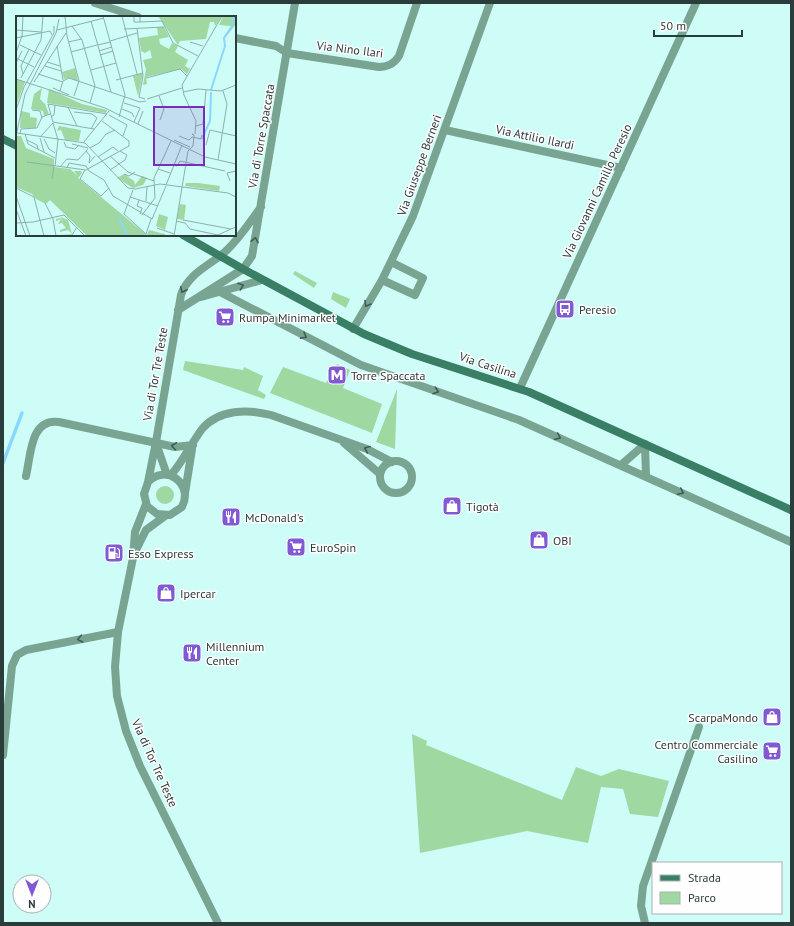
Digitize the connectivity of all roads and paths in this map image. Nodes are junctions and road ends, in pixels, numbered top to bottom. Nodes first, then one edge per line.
1 (95, 3) edge
2 (295, 3) edge
3 (417, 3) edge
4 (696, 3) edge
5 (488, 4) edge
6 (135, 16) edge
7 (236, 38) edge
8 (287, 53) junction
9 (444, 130) junction
10 (3, 139) edge
11 (16, 146) edge
12 (621, 168) junction
13 (261, 207) junction
14 (239, 232) edge
15 (185, 236) edge
16 (236, 236) edge
17 (220, 256) junction
18 (391, 262) junction
19 (242, 269) junction
20 (262, 280) junction
21 (382, 280) junction
22 (220, 292) junction
23 (193, 299) junction
24 (178, 310) junction
25 (353, 329) junction
26 (520, 388) junction
27 (340, 440) junction
28 (156, 442) junction
29 (645, 444) junction
30 (193, 445) junction
31 (392, 462) junction
32 (621, 465) junction
33 (380, 474) junction
34 (169, 475) junction
35 (26, 476) dead end
36 (646, 476) junction
37 (148, 482) junction
38 (185, 492) junction
39 (146, 504) junction
40 (791, 510) edge
41 (165, 516) junction
42 (791, 542) edge
43 (134, 554) junction
44 (118, 632) junction
45 (699, 727) dead end
46 (3, 755) edge
47 (218, 923) edge
48 (645, 923) edge

1 - 6 street
2 - 8 street, Via di Torre Spaccata
3 - 8 street, Via Nino Ilari
4 - 12 street, Via Giovanni Camillo Peresio
5 - 9 street, Via Giuseppe Berneri
7 - 8 street, Via Nino Ilari
8 - 13 street, Via di Torre Spaccata
9 - 12 street, Via Attilio Ilardi
9 - 18 street, Via Giuseppe Berneri
10 - 11 main road
12 - 26 street, Via Giovanni Camillo Peresio
13 - 14 street
19 -> 13 street, Via di Torre Spaccata
15 - 17 main road, Via Casilina
16 - 17 street
17 - 19 main road, Via Casilina
17 -> 24 street, Via di Tor Tre Teste
18 - 21 street, Via Giuseppe Berneri
18 - 21 street
19 - 20 main road, Via Casilina
19 - 23 street
22 -> 20 street
20 - 25 main road, Via Casilina
21 -> 25 street, Via Giuseppe Berneri
22 - 23 street
22 -> 32 street
23 - 24 street
24 - 28 street, Via di Tor Tre Teste
25 - 26 main road, Via Casilina
26 - 29 main road, Via Casilina
27 - 30 street, Via di Tor Tre Teste
31 -> 27 street, Via di Tor Tre Teste
27 - 33 street, Via di Tor Tre Teste
30 -> 28 street
28 - 34 street, Via di Tor Tre Teste
28 - 35 street
28 - 37 street, Via di Tor Tre Teste
29 - 32 street
29 - 36 street
29 - 40 main road, Via Casilina
30 - 34 street, Via di Tor Tre Teste
30 - 38 street, Via di Tor Tre Teste
31 - 33 street
31 - 33 street, Via di Tor Tre Teste
32 - 36 street
34 - 37 street, Via di Tor Tre Teste
34 - 38 street, Via di Tor Tre Teste
36 -> 42 street
37 - 39 street, Via di Tor Tre Teste
38 - 41 street, Via di Tor Tre Teste
39 - 41 street
39 - 43 street, Via di Tor Tre Teste
41 - 43 street, Via di Tor Tre Teste
43 - 44 street, Via di Tor Tre Teste
44 -> 46 street
44 - 47 street, Via di Tor Tre Teste
45 - 48 street

